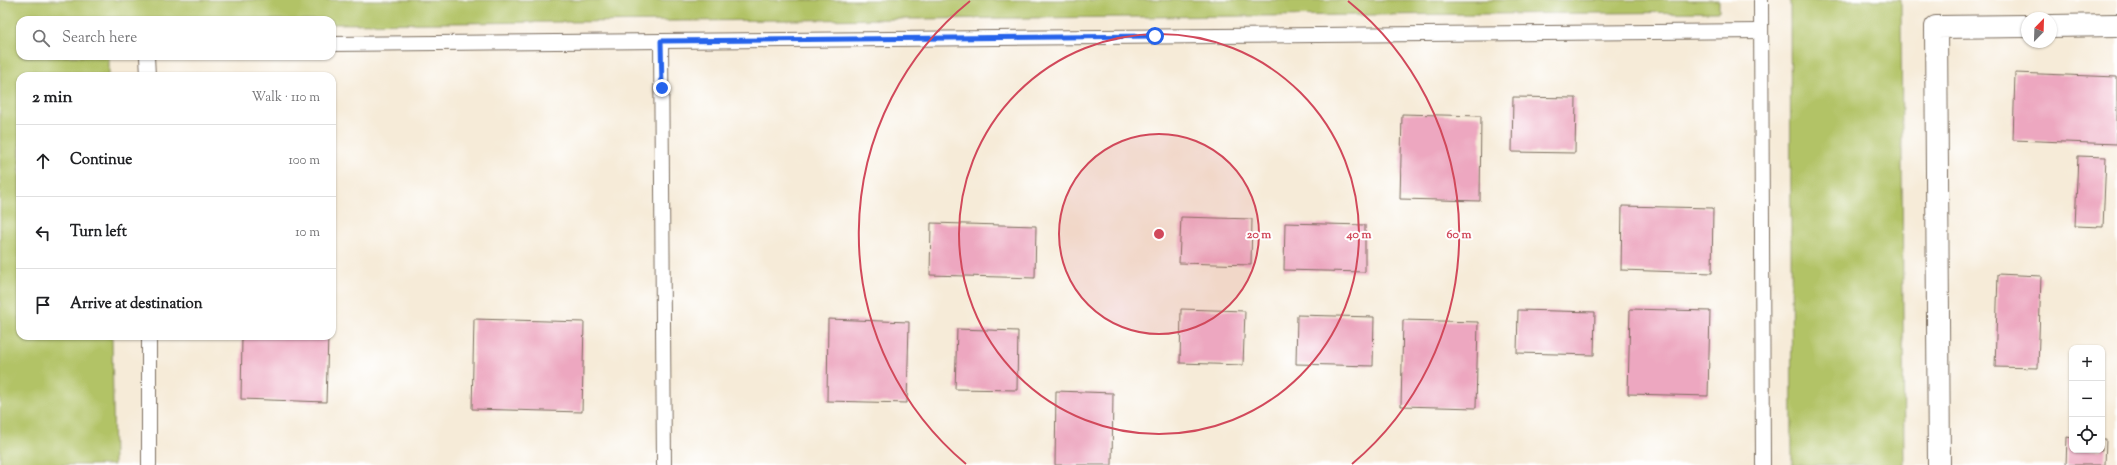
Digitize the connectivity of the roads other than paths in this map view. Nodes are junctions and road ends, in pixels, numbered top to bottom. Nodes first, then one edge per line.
1 (1761, 0) edge
2 (2117, 25) edge
3 (2021, 26) edge
4 (2057, 26) edge
5 (1761, 31) junction
6 (661, 41) junction
7 (336, 44) edge
8 (147, 60) edge
9 (148, 72) edge
10 (149, 340) edge
11 (149, 465) edge
12 (664, 465) edge
13 (1763, 465) edge
14 (1939, 465) edge

1 - 5 lane
2 - 4 street
3 - 14 street
5 - 6 lane
5 - 13 lane
6 - 7 lane
6 - 12 lane
8 - 9 lane
10 - 11 lane

